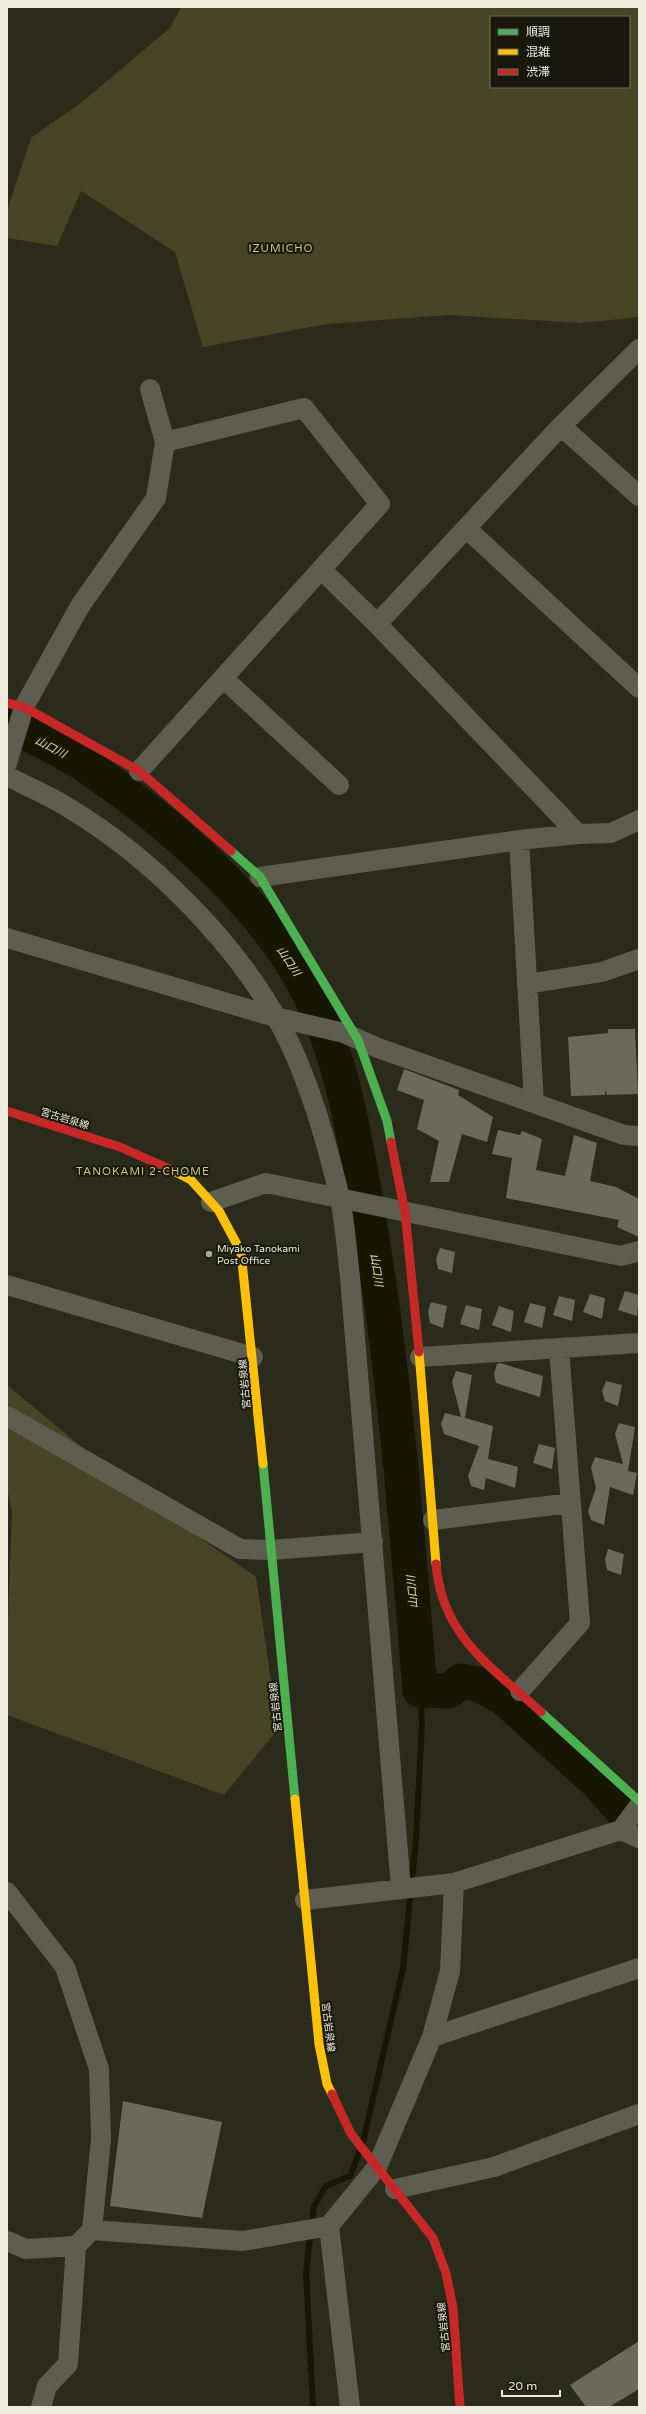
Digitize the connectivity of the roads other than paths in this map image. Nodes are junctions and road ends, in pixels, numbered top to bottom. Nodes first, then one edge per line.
1 (639, 349) edge
2 (150, 389) dead end
3 (561, 426) junction
4 (164, 442) junction
5 (639, 496) edge
6 (466, 528) junction
7 (321, 569) junction
8 (378, 624) junction
9 (223, 678) junction
10 (639, 688) edge
11 (17, 709) edge
12 (7, 763) edge
13 (139, 770) junction
14 (7, 776) edge
15 (339, 785) dead end
16 (639, 820) edge
17 (578, 834) junction
18 (519, 840) junction
19 (260, 877) junction
20 (7, 938) edge
21 (639, 959) edge
22 (527, 984) junction
23 (275, 1018) junction
24 (351, 1037) junction
25 (534, 1103) junction
26 (7, 1111) edge
27 (639, 1136) edge
28 (340, 1199) junction
29 (210, 1202) junction
30 (405, 1212) junction
31 (639, 1251) edge
32 (7, 1285) edge
33 (639, 1343) edge
34 (559, 1348) junction
35 (253, 1357) junction
36 (420, 1357) junction
37 (7, 1416) edge
38 (571, 1503) junction
39 (433, 1520) junction
40 (372, 1542) junction
41 (271, 1550) junction
42 (520, 1691) junction
43 (639, 1801) edge
44 (639, 1806) edge
45 (630, 1834) edge
46 (454, 1883) junction
47 (402, 1888) junction
48 (7, 1892) edge
49 (305, 1900) junction
50 (639, 1968) edge
51 (432, 2037) junction
52 (639, 2114) edge
53 (377, 2167) junction
54 (395, 2189) junction
55 (329, 2226) junction
56 (92, 2230) junction
57 (7, 2241) edge
58 (76, 2246) junction
59 (41, 2407) edge
60 (350, 2407) edge
61 (460, 2407) edge

1 - 3 street
2 - 4 street
3 - 5 street
3 - 6 street
4 - 7 street
4 - 11 street
6 - 8 street
6 - 10 street
7 - 8 street
7 - 9 street
8 - 17 street
9 - 13 street
9 - 15 street
11 - 12 street
11 - 13 main road
13 - 19 main road
14 - 23 street
16 - 17 street
17 - 18 street
18 - 19 street
18 - 22 street
19 - 24 main road
20 - 23 street
21 - 22 street
22 - 25 street
23 - 24 street
23 - 28 street
24 - 25 street
24 - 30 main road
25 - 27 street
26 - 29 main road, 宮古岩泉線
28 - 29 street
28 - 30 street
28 - 40 street
29 - 35 main road, 宮古岩泉線
30 - 31 street
30 - 36 main road
32 - 35 street
33 - 34 street
34 - 36 street
34 - 38 street
35 - 41 main road, 宮古岩泉線
36 - 39 main road
37 - 41 street
38 - 39 street
38 - 42 street
39 - 42 main road
40 - 41 street
40 - 47 street
41 - 49 main road, 宮古岩泉線
42 - 43 main road
44 - 45 street
45 - 46 street
46 - 47 street
46 - 51 street
47 - 49 street
48 - 56 street
49 - 53 main road, 宮古岩泉線
50 - 51 street
51 - 53 street
52 - 54 street
53 - 54 main road, 宮古岩泉線
53 - 55 street
54 - 61 main road, 宮古岩泉線
55 - 56 street
55 - 60 street
56 - 58 street
57 - 58 street
58 - 59 street

